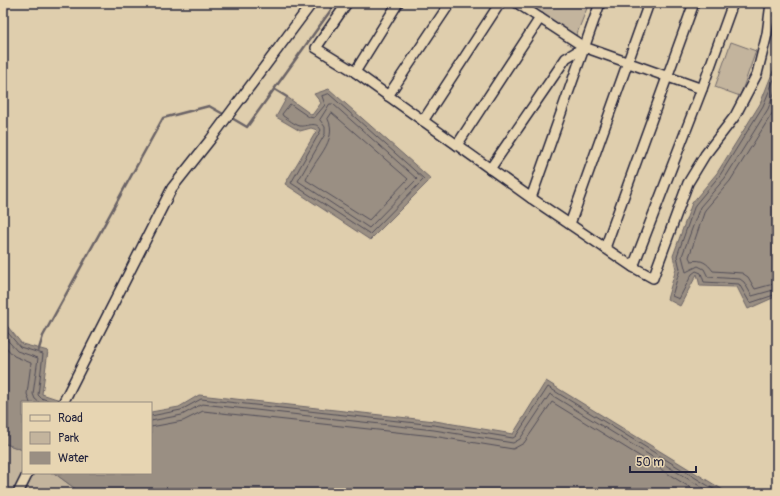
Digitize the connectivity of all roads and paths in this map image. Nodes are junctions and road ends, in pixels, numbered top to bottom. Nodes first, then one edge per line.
1 (312, 3) edge
2 (347, 3) edge
3 (398, 3) edge
4 (450, 3) edge
5 (500, 3) edge
6 (517, 3) edge
7 (600, 3) edge
8 (649, 3) edge
9 (694, 3) edge
10 (733, 3) edge
11 (771, 3) edge
12 (540, 18) junction
13 (584, 46) junction
14 (628, 62) junction
15 (354, 72) junction
16 (667, 76) junction
17 (702, 89) junction
18 (388, 96) junction
19 (423, 121) junction
20 (457, 145) junction
21 (490, 168) junction
22 (531, 198) junction
23 (570, 224) junction
24 (605, 248) junction
25 (633, 267) junction
26 (63, 402) edge
27 (28, 474) edge
28 (18, 493) edge

1 - 26 street
2 - 15 street
3 - 15 street
4 - 18 street
5 - 19 street
6 - 12 street
7 - 13 street
8 - 14 street
9 - 16 street
10 - 17 street
11 - 25 street
12 - 13 street
12 - 20 street
13 - 14 street
13 - 21 street
13 - 22 street
14 - 16 street
14 - 23 street
15 - 18 street
16 - 17 street
16 - 24 street
17 - 25 street
18 - 19 street
19 - 20 street
20 - 21 street
21 - 22 street
22 - 23 street
23 - 24 street
24 - 25 street
27 - 28 street

